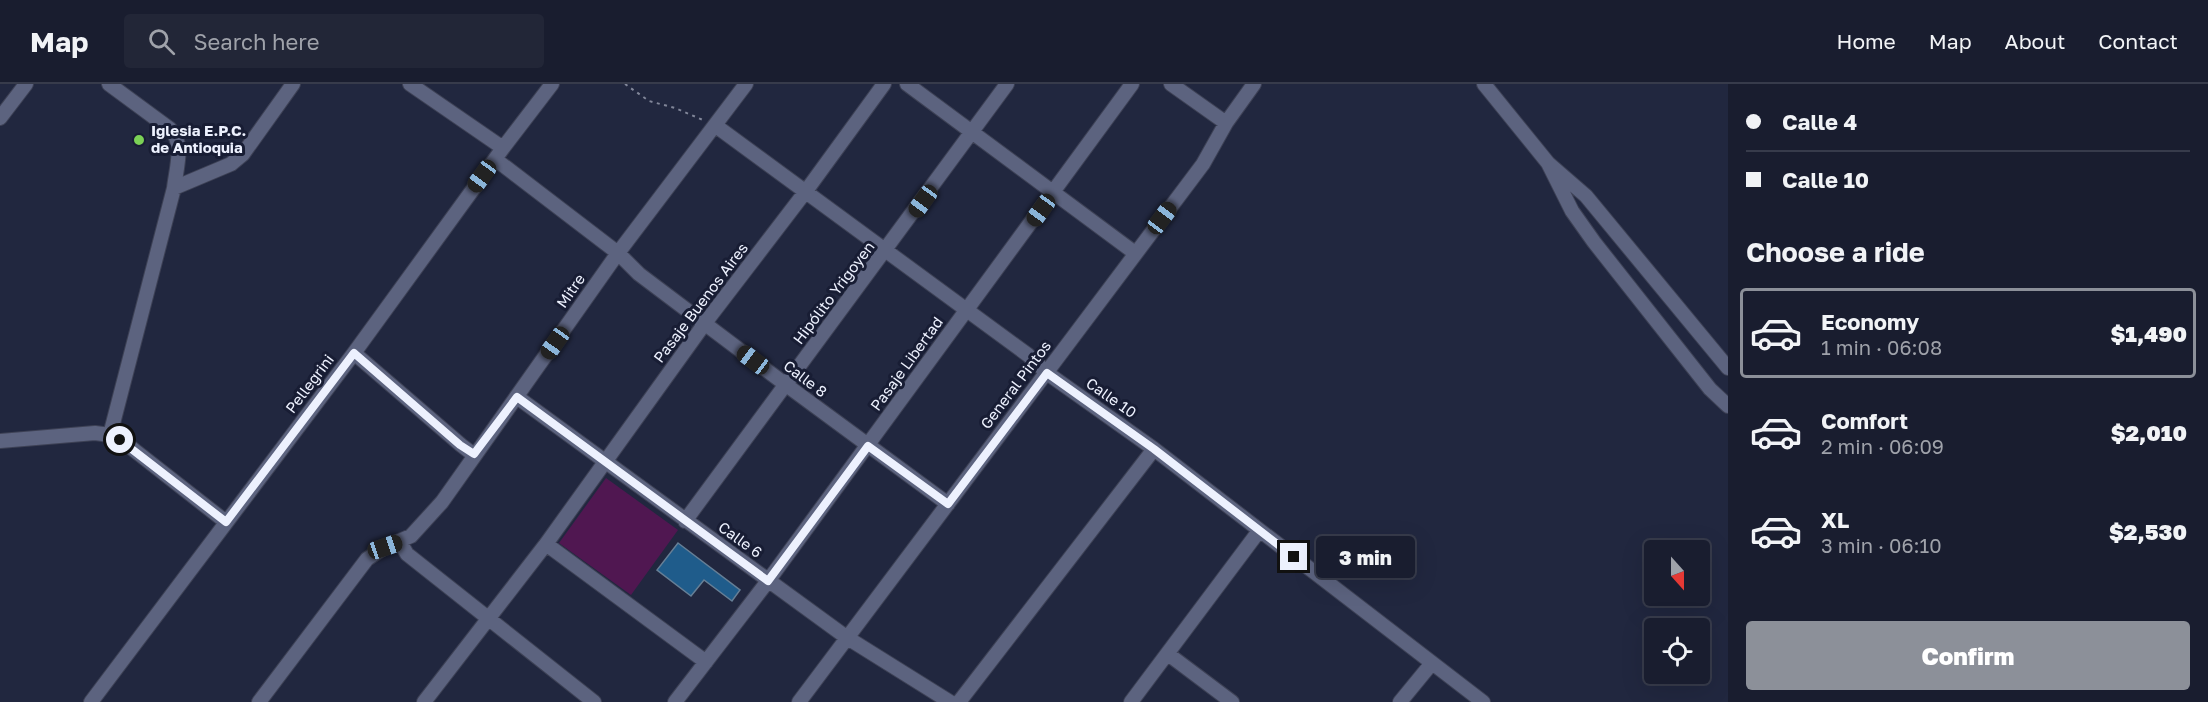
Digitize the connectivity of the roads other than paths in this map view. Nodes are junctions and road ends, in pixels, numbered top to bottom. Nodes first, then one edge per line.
1 (26, 84) edge
2 (110, 84) edge
3 (293, 84) edge
4 (410, 84) edge
5 (552, 84) edge
6 (746, 84) edge
7 (884, 84) edge
8 (907, 84) edge
9 (1007, 84) edge
10 (1132, 84) edge
11 (1171, 84) edge
12 (1254, 84) edge
13 (1484, 84) edge
14 (0, 118) edge
15 (1226, 123) junction
16 (716, 126) junction
17 (973, 133) junction
18 (499, 153) junction
19 (1548, 163) junction
20 (174, 188) junction
21 (806, 191) junction
22 (1053, 193) junction
23 (886, 251) junction
24 (618, 253) junction
25 (1135, 253) junction
26 (967, 311) junction
27 (705, 323) junction
28 (354, 353) junction
29 (1728, 368) edge
30 (1047, 373) junction
31 (785, 384) junction
32 (517, 397) junction
33 (1728, 406) edge
34 (110, 435) junction
35 (0, 441) edge
36 (868, 446) junction
37 (1154, 449) junction
38 (474, 454) junction
39 (606, 463) junction
40 (948, 504) junction
41 (685, 521) junction
42 (226, 522) junction
43 (1259, 531) junction
44 (400, 542) junction
45 (546, 544) junction
46 (768, 581) junction
47 (489, 619) junction
48 (846, 637) junction
49 (1167, 654) junction
50 (706, 662) junction
51 (1432, 663) junction
52 (91, 702) edge
53 (259, 702) edge
54 (424, 702) edge
55 (594, 702) edge
56 (675, 702) edge
57 (799, 702) edge
58 (950, 702) edge
59 (959, 702) edge
60 (1131, 702) edge
61 (1232, 702) edge
62 (1400, 702) edge
63 (1483, 702) edge

1 - 14 street
2 - 20 street
3 - 20 street
4 - 18 street
5 - 18 street, Pellegrini
6 - 16 street, Mitre
7 - 21 street, Pasaje Buenos Aires
8 - 17 street
9 - 17 street, Hipólito Yrigoyen
10 - 22 street, Pasaje Libertad
11 - 15 street
12 - 15 street, General Pintos
13 - 19 street
15 - 25 street, General Pintos
16 - 21 street, Calle 10
16 - 24 street, Mitre
17 - 22 street
17 - 23 street, Hipólito Yrigoyen
18 - 24 street, Calle 8
18 - 28 street, Pellegrini
19 - 29 street
19 - 33 street
20 - 34 street
21 - 23 street, Calle 10
21 - 27 street, Pasaje Buenos Aires
22 - 25 street
22 - 26 street, Pasaje Libertad
23 - 26 street, Calle 10
23 - 31 street, Hipólito Yrigoyen
24 - 27 street, Calle 8
24 - 32 street, Mitre
25 - 30 street, General Pintos
26 - 30 street, Calle 10
26 - 36 street, Pasaje Libertad
27 - 31 street, Calle 8
27 - 39 street, Pasaje Buenos Aires
28 - 38 street
28 - 42 street, Pellegrini
30 - 37 street, Calle 10
30 - 40 street, General Pintos
31 - 36 street, Calle 8
31 - 41 street, Hipólito Yrigoyen
32 - 38 street, Mitre
32 - 39 street, Calle 6
34 - 35 street
34 - 42 street
36 - 40 street, Calle 8
36 - 46 street, Pasaje Libertad
37 - 43 street, Calle 10
37 - 59 street
38 - 44 street, Mitre
39 - 41 street, Calle 6
39 - 45 street, Pasaje Buenos Aires
40 - 48 street, General Pintos
41 - 46 street, Calle 6
42 - 52 street, Pellegrini
43 - 49 street
43 - 51 street, Calle 10
44 - 47 street
44 - 53 street, Mitre
45 - 47 street, Pasaje Buenos Aires
45 - 50 street
46 - 48 street, Calle 6
46 - 50 street, Pasaje Libertad
47 - 54 street, Pasaje Buenos Aires
47 - 55 street
48 - 57 street, General Pintos
48 - 58 street, Calle 6
49 - 60 street
49 - 61 street
50 - 56 street, Pasaje Libertad
51 - 62 street
51 - 63 street, Calle 10

